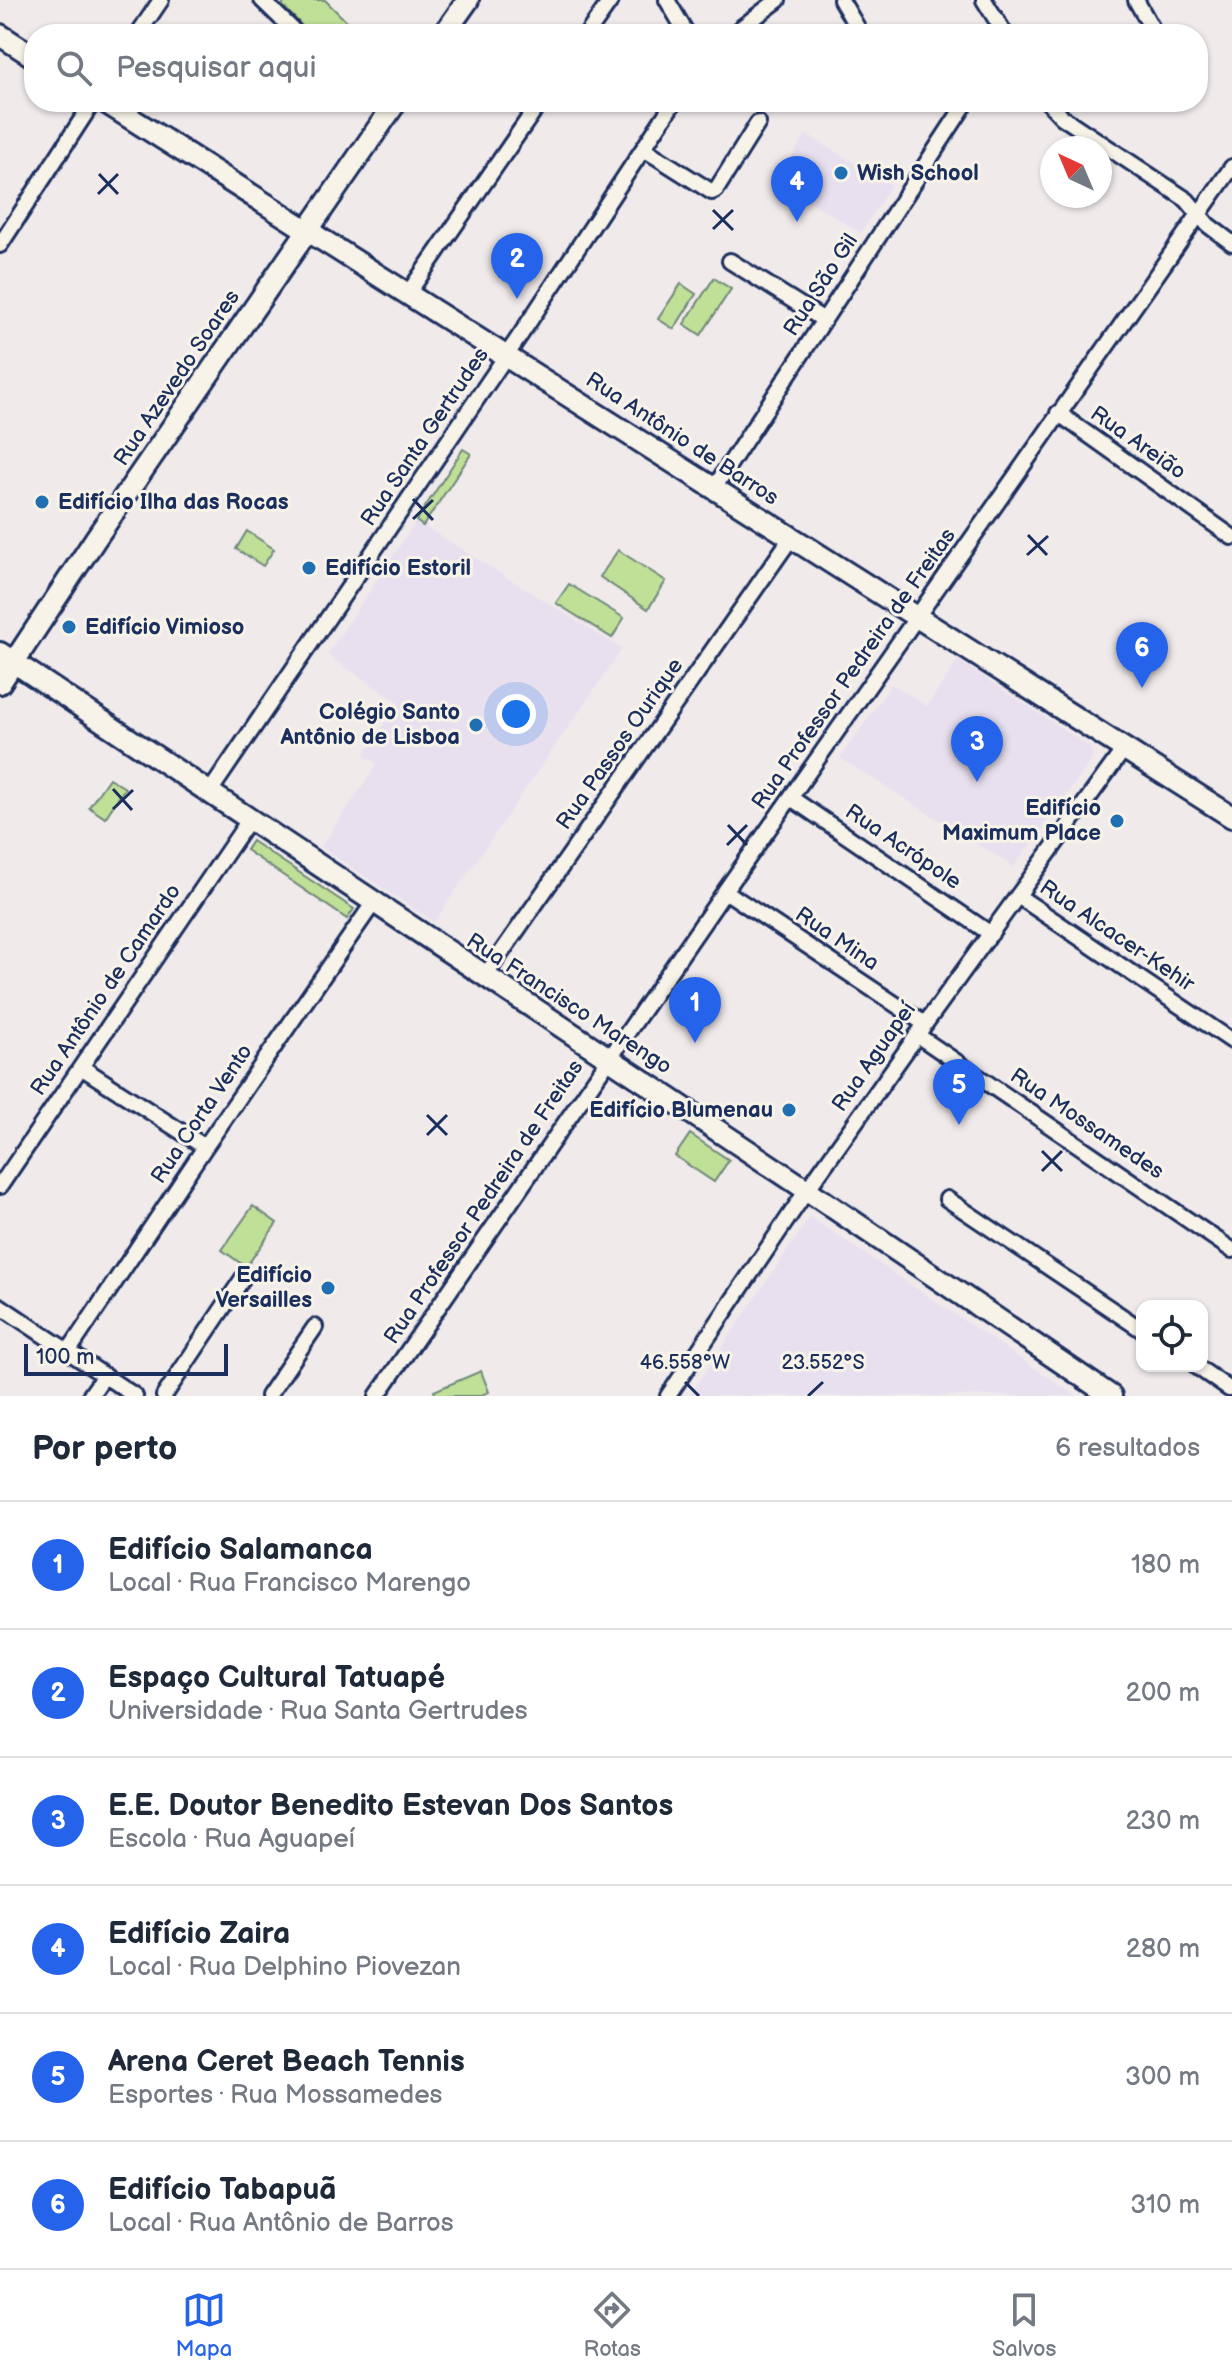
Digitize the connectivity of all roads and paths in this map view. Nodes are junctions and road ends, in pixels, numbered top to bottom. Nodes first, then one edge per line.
1 (161, 0) edge
2 (262, 0) edge
3 (468, 0) edge
4 (611, 0) edge
5 (667, 0) edge
6 (778, 0) edge
7 (841, 0) edge
8 (984, 0) edge
9 (1136, 0) edge
10 (145, 24) edge
11 (287, 24) edge
12 (451, 24) edge
13 (594, 24) edge
14 (681, 24) edge
15 (746, 24) edge
16 (855, 24) edge
17 (999, 24) edge
18 (1149, 24) edge
19 (0, 35) edge
20 (24, 51) edge
21 (86, 112) edge
22 (121, 112) edge
23 (389, 112) edge
24 (533, 112) edge
25 (668, 112) edge
26 (958, 112) edge
27 (1057, 112) edge
28 (758, 123) dead end
29 (644, 149) junction
30 (1232, 167) edge
31 (1200, 214) junction
32 (308, 229) junction
33 (1232, 243) edge
34 (0, 245) edge
35 (730, 261) dead end
36 (409, 292) junction
37 (824, 320) junction
38 (507, 355) junction
39 (1058, 413) junction
40 (714, 488) junction
41 (1232, 537) edge
42 (791, 538) junction
43 (918, 618) junction
44 (7, 658) edge
45 (0, 683) edge
46 (1124, 749) junction
47 (209, 793) junction
48 (791, 798) junction
49 (1230, 813) edge
50 (249, 820) junction
51 (725, 891) junction
52 (1018, 896) junction
53 (374, 902) junction
54 (991, 934) junction
55 (485, 976) junction
56 (921, 1029) junction
57 (1232, 1041) edge
58 (609, 1058) junction
59 (81, 1067) junction
60 (205, 1147) junction
61 (0, 1186) edge
62 (807, 1190) junction
63 (947, 1199) dead end
64 (1232, 1250) edge
65 (243, 1278) dead end
66 (0, 1306) edge
67 (1136, 1326) edge
68 (315, 1327) dead end
69 (68, 1352) junction
70 (1204, 1372) edge
71 (104, 1376) junction
72 (1229, 1390) edge
73 (90, 1396) edge
74 (135, 1396) edge
75 (164, 1396) edge
76 (268, 1396) edge
77 (377, 1396) edge
78 (668, 1396) edge
79 (1111, 1396) edge

1 - 10 street
2 - 11 street
3 - 12 street
4 - 13 street
5 - 14 street
6 - 15 street
7 - 16 street
8 - 17 street
9 - 18 street
19 - 20 street
21 - 34 street
22 - 32 street, Rua Antônio de Barros
23 - 32 street, Rua Azevedo Soares
24 - 36 street
25 - 29 street, Rua Santa Gertrudes
26 - 37 street, Rua São Gil
27 - 31 street
28 - 29 street
29 - 38 street, Rua Santa Gertrudes
30 - 31 street, Rua Professor Pedreira de Freitas
31 - 33 street
31 - 39 street, Rua Professor Pedreira de Freitas
32 - 36 street, Rua Antônio de Barros
32 - 44 street, Rua Azevedo Soares
35 - 37 street
36 - 38 street, Rua Antônio de Barros
37 - 40 street, Rua São Gil
38 - 40 street, Rua Antônio de Barros
38 - 47 street, Rua Santa Gertrudes
39 - 41 street, Rua Areião
39 - 43 street, Rua Professor Pedreira de Freitas
40 - 42 street, Rua Antônio de Barros
42 - 43 street, Rua Antônio de Barros
42 - 55 street, Rua Passos Ourique
43 - 46 street, Rua Antônio de Barros
43 - 48 street, Rua Professor Pedreira de Freitas
44 - 45 street, Rua Azevedo Soares
44 - 47 street, Rua Francisco Marengo
46 - 49 street, Rua Antônio de Barros
46 - 52 street, Rua Aguapeí
47 - 50 street, Rua Francisco Marengo
48 - 51 street, Rua Professor Pedreira de Freitas
48 - 54 street, Rua Acrópole
50 - 53 street, Rua Francisco Marengo
50 - 59 street, Rua Antônio de Camardo
51 - 56 street, Rua Mina
51 - 58 street, Rua Professor Pedreira de Freitas
52 - 54 street, Rua Aguapeí
52 - 57 street, Rua Alcacer-Kehir
53 - 55 street, Rua Francisco Marengo
53 - 60 street, Rua Corta Vento
54 - 56 street, Rua Aguapeí
55 - 58 street, Rua Francisco Marengo
56 - 62 street, Rua Aguapeí
56 - 64 street, Rua Mossamedes
58 - 62 street, Rua Francisco Marengo
58 - 77 street, Rua Professor Pedreira de Freitas
59 - 60 street
59 - 61 street, Rua Antônio de Camardo
60 - 69 street, Rua Corta Vento
62 - 78 street, Rua Aguapeí
62 - 79 street, Rua Francisco Marengo
63 - 67 street
65 - 75 street
66 - 69 street
68 - 76 street
69 - 71 street
70 - 72 street
71 - 73 street
71 - 74 street

